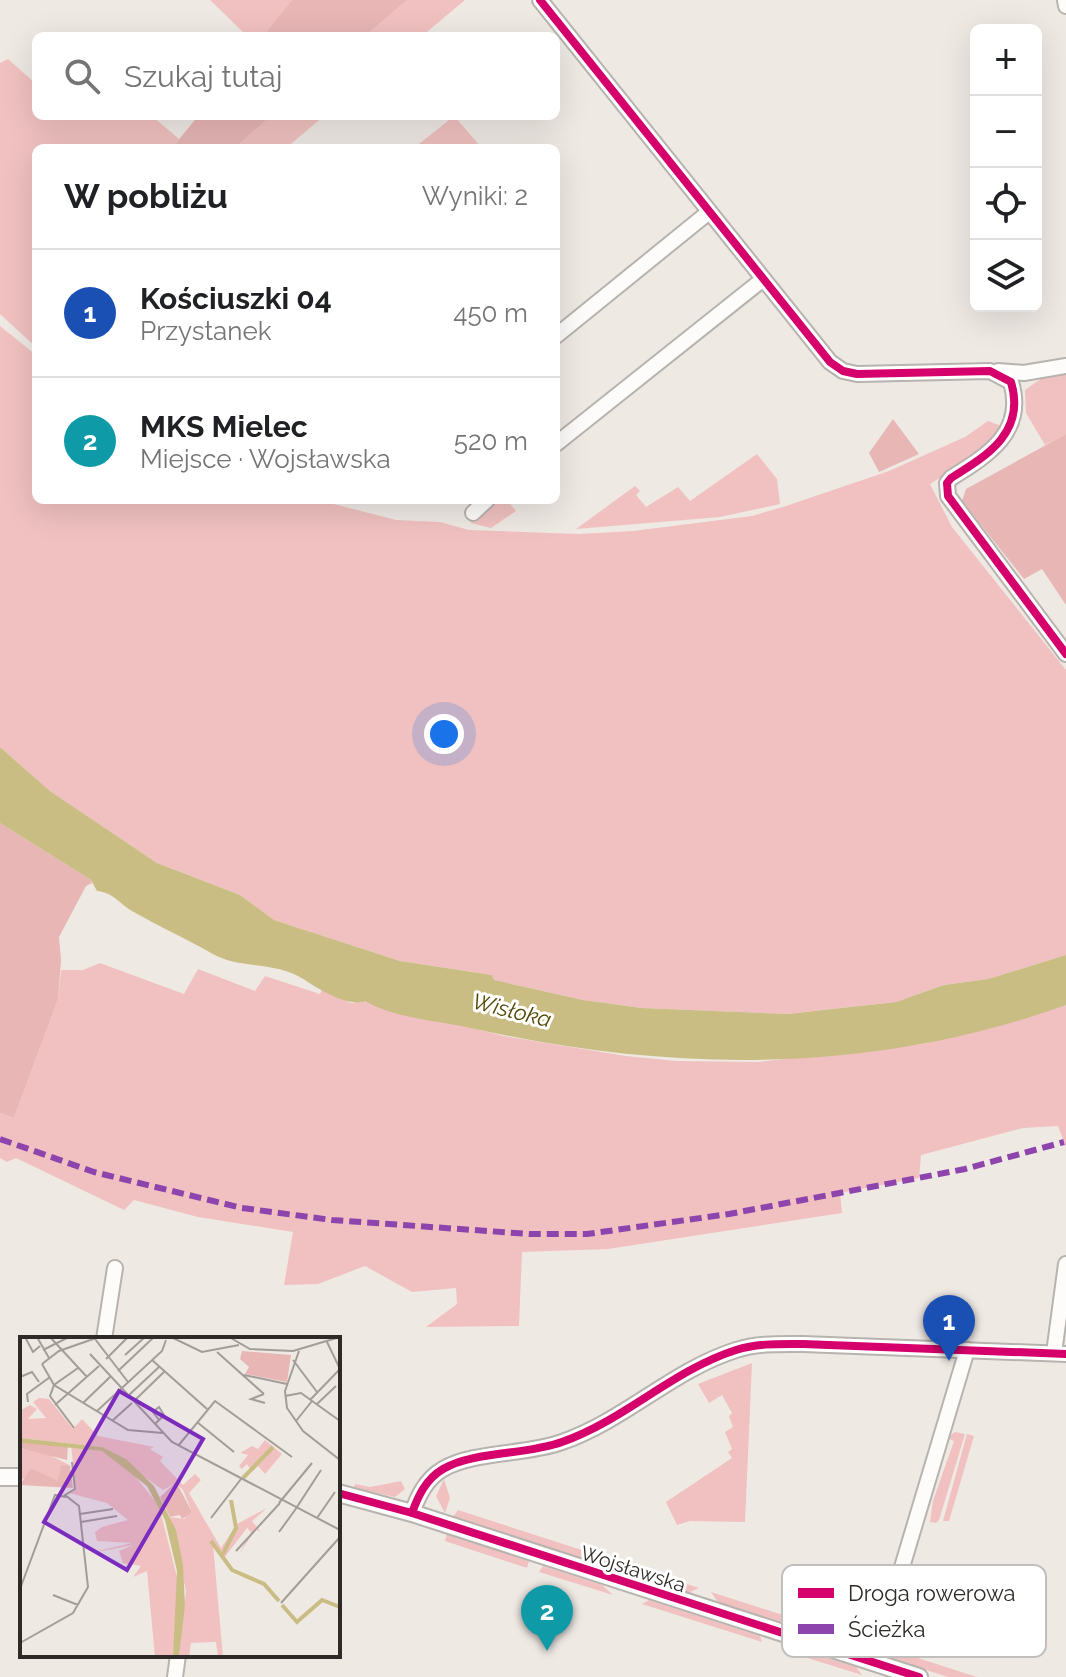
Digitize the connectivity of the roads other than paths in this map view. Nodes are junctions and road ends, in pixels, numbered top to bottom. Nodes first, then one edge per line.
1 (540, 0) edge
2 (709, 212) junction
3 (762, 280) junction
4 (560, 333) edge
5 (1066, 366) edge
6 (990, 371) junction
7 (1024, 373) junction
8 (1011, 382) junction
9 (560, 441) edge
10 (483, 504) edge
11 (473, 513) dead end
12 (1066, 654) edge
13 (1066, 1264) edge
14 (115, 1268) dead end
15 (104, 1337) edge
16 (967, 1350) junction
17 (1060, 1353) edge
18 (340, 1494) edge
19 (412, 1513) junction
20 (903, 1565) edge
21 (782, 1639) edge
22 (178, 1657) edge
23 (834, 1657) edge
24 (872, 1670) edge
25 (175, 1677) edge
26 (919, 1677) edge

1 - 2 street
2 - 3 street
2 - 4 street
3 - 6 street
3 - 9 street
5 - 7 street
6 - 7 street
6 - 8 street
7 - 8 street
8 - 12 street
10 - 11 street
13 - 17 street
14 - 15 street
16 - 17 street
16 - 19 street
16 - 20 street
18 - 19 street, Wojsławska
19 - 21 street, Wojsławska
22 - 25 street
23 - 24 street, Wojsławska
24 - 26 street, Wojsławska

